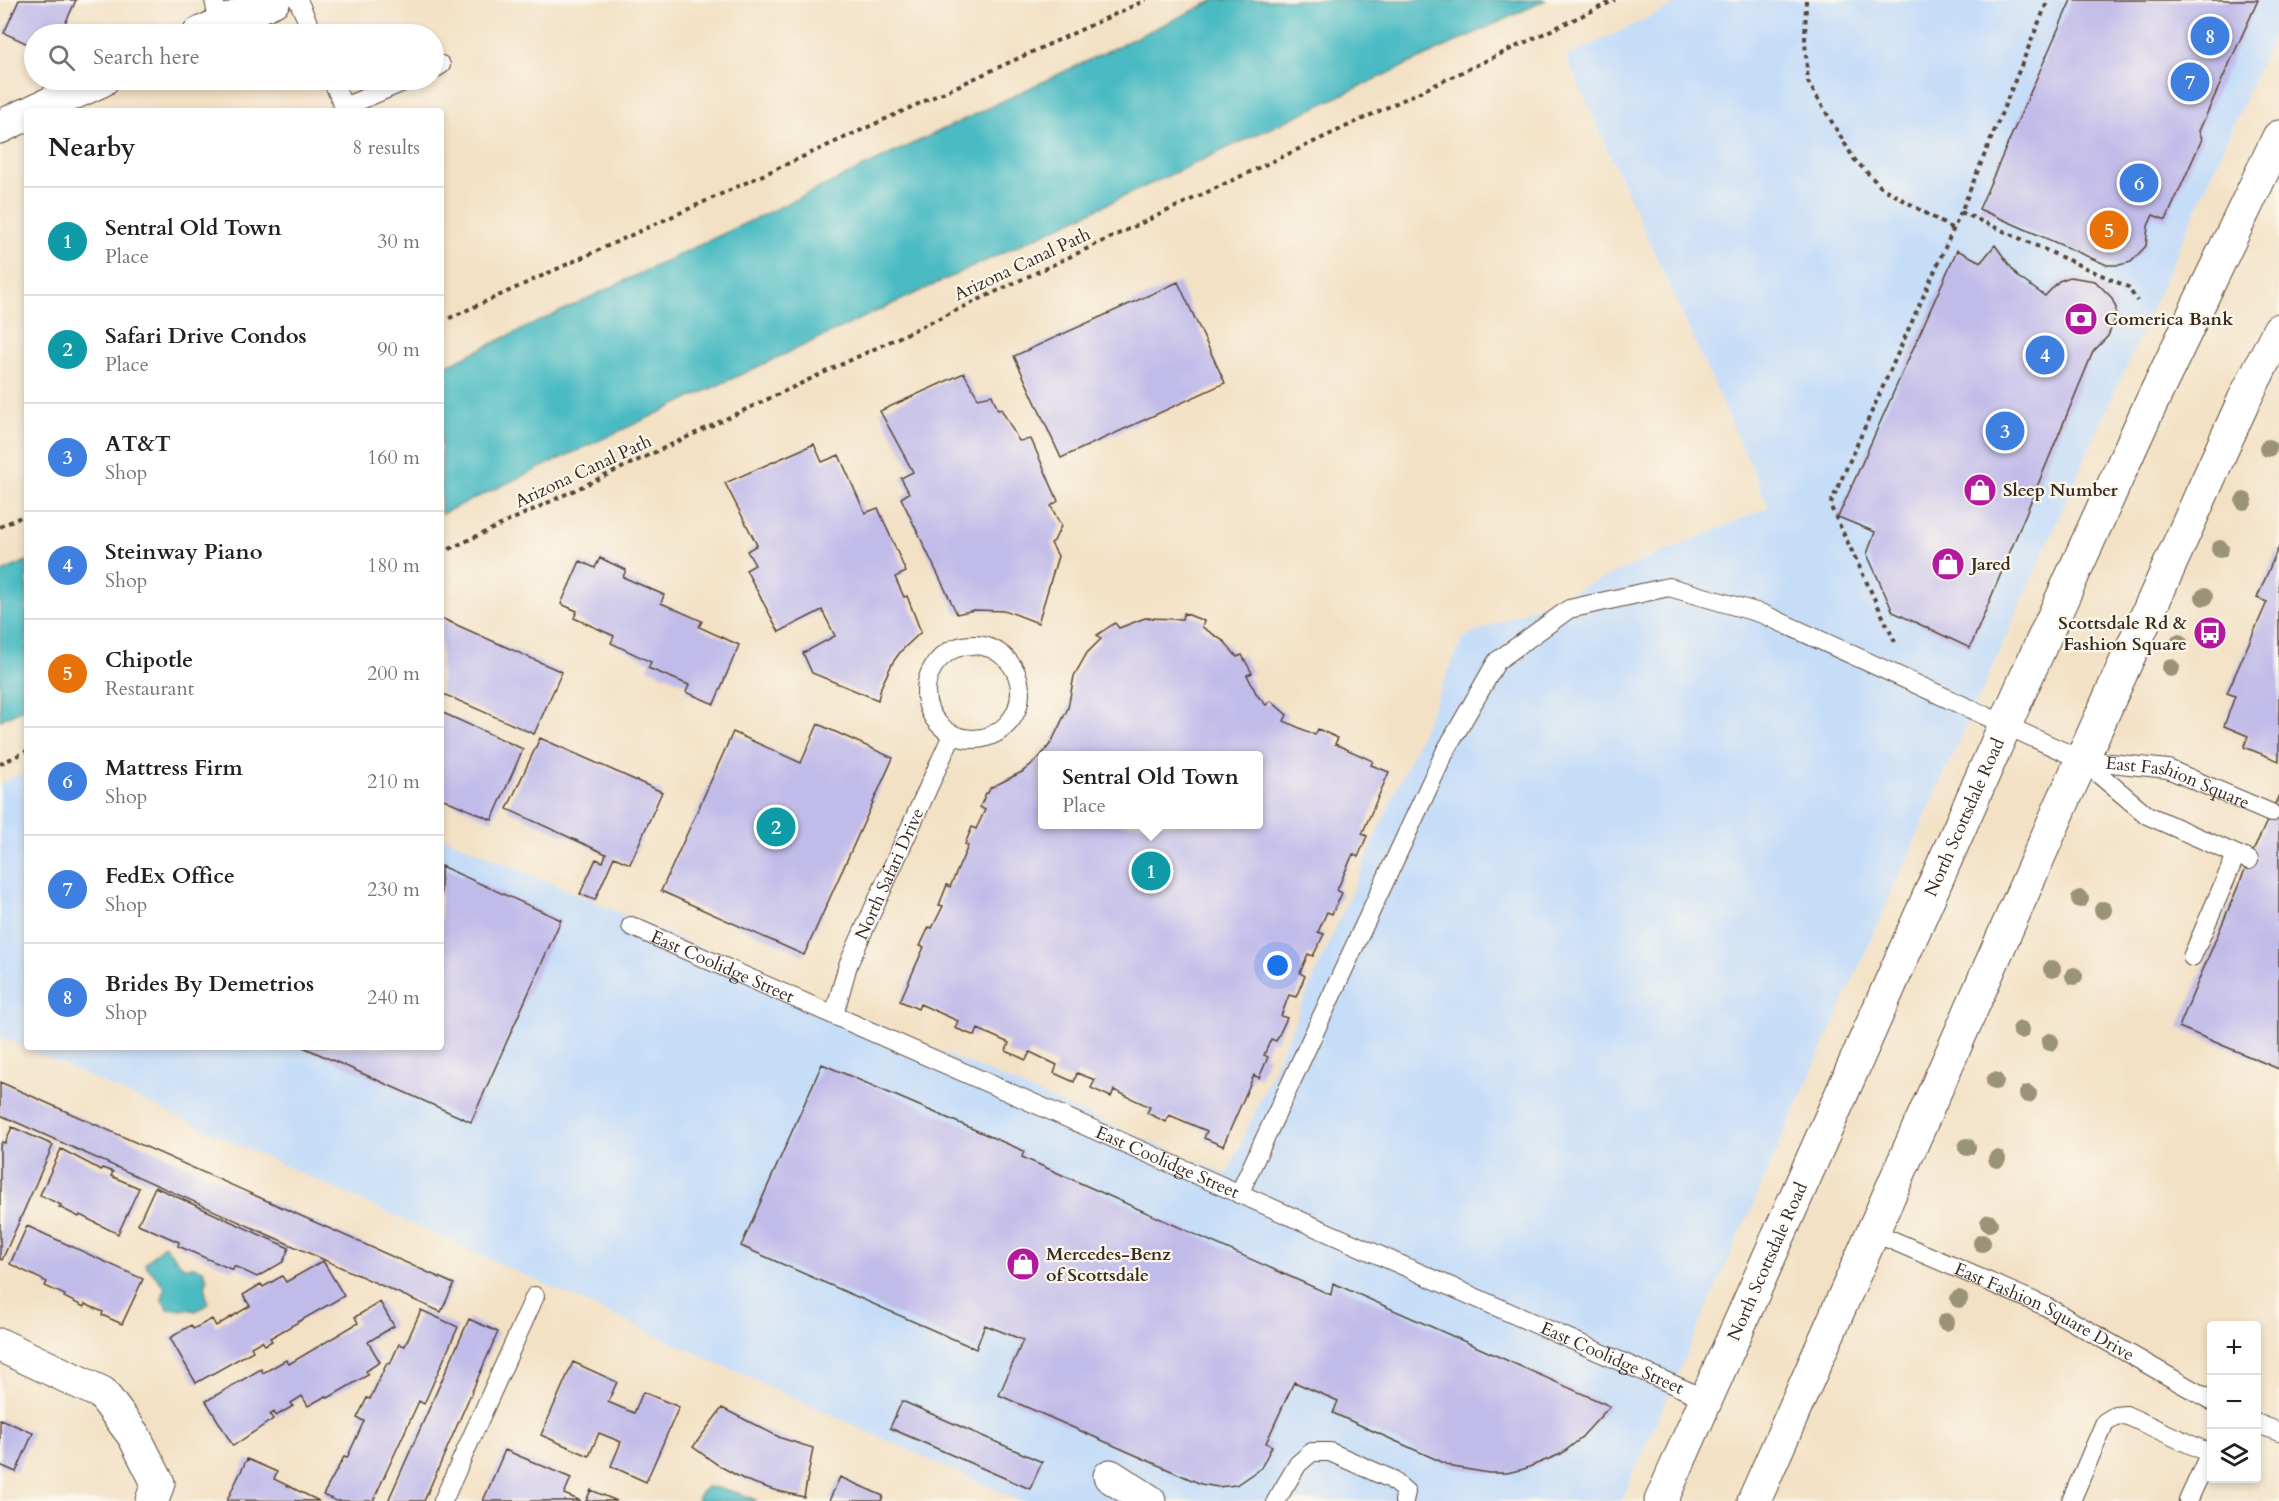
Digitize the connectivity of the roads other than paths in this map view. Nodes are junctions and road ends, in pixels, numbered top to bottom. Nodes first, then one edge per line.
1 (274, 0) edge
2 (298, 0) edge
3 (211, 20) edge
4 (309, 24) edge
5 (80, 90) edge
6 (336, 90) edge
7 (384, 90) edge
8 (41, 108) edge
9 (24, 115) edge
10 (0, 127) edge
11 (2279, 137) edge
12 (2279, 330) edge
13 (2006, 725) junction
14 (952, 735) junction
15 (2082, 760) junction
16 (2271, 813) dead end
17 (631, 926) dead end
18 (2192, 957) dead end
19 (834, 1015) junction
20 (1239, 1194) junction
21 (1873, 1232) junction
22 (535, 1296) dead end
23 (0, 1345) edge
24 (1706, 1399) junction
25 (2207, 1399) edge
26 (2261, 1425) edge
27 (2279, 1432) edge
28 (2207, 1450) edge
29 (2207, 1458) edge
30 (155, 1492) edge
31 (443, 1501) edge
32 (1114, 1501) edge
33 (1149, 1501) edge
34 (1276, 1501) edge
35 (1404, 1501) edge
36 (1661, 1501) edge
37 (1754, 1501) edge
38 (2071, 1501) edge
39 (2188, 1501) edge

1 - 3 main road
2 - 4 lane
5 - 8 main road
6 - 7 lane
9 - 10 main road
11 - 13 main road, North Scottsdale Road
12 - 15 main road
13 - 15 lane, East Fashion Square
13 - 20 lane, East Fashion Square
13 - 24 main road, North Scottsdale Road
14 - 14 lane
14 - 19 lane, North Safari Drive
15 - 16 lane, East Fashion Square
15 - 18 lane, East Fashion Square
15 - 21 main road
17 - 19 lane, East Coolidge Street
19 - 20 lane, East Coolidge Street
20 - 24 lane, East Coolidge Street
21 - 25 lane, East Fashion Square Drive
21 - 37 main road
22 - 31 lane
23 - 30 main road
24 - 36 main road, North Scottsdale Road
26 - 27 lane
28 - 38 lane
29 - 39 lane
32 - 33 main road
34 - 35 lane

